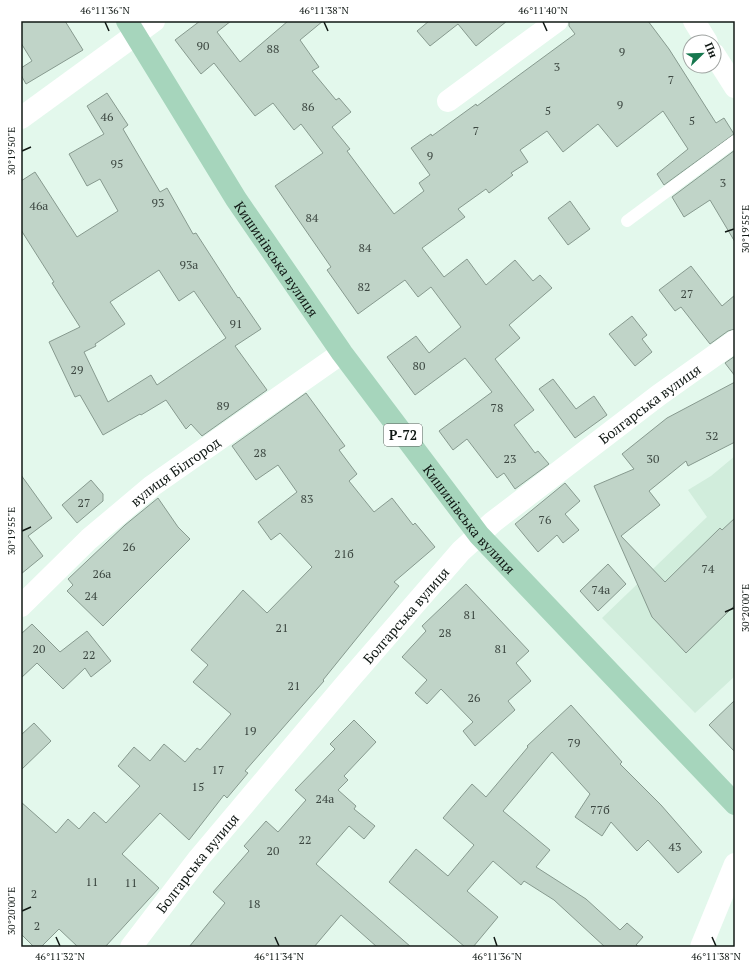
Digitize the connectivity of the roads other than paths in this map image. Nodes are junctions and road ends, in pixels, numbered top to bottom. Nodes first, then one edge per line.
1 (154, 21) edge
2 (557, 21) edge
3 (694, 21) edge
4 (131, 28) edge
5 (702, 34) edge
6 (722, 67) edge
7 (735, 87) edge
8 (448, 101) dead end
9 (21, 118) edge
10 (735, 141) edge
11 (627, 221) dead end
12 (735, 341) edge
13 (342, 353) junction
14 (478, 535) junction
15 (21, 606) edge
16 (735, 804) edge
17 (735, 864) edge
18 (131, 947) edge
19 (701, 947) edge

1 - 4 street
2 - 8 street
3 - 5 street
4 - 9 street
4 - 13 main road, Кишинівська вулиця / Р-72
6 - 7 street
10 - 11 lane
12 - 14 street, Болгарська вулиця
13 - 14 main road, Кишинівська вулиця / Р-72
13 - 15 street, вулиця Білгород
14 - 16 main road, Кишинівська вулиця / Р-72
14 - 18 street, Болгарська вулиця
17 - 19 street

